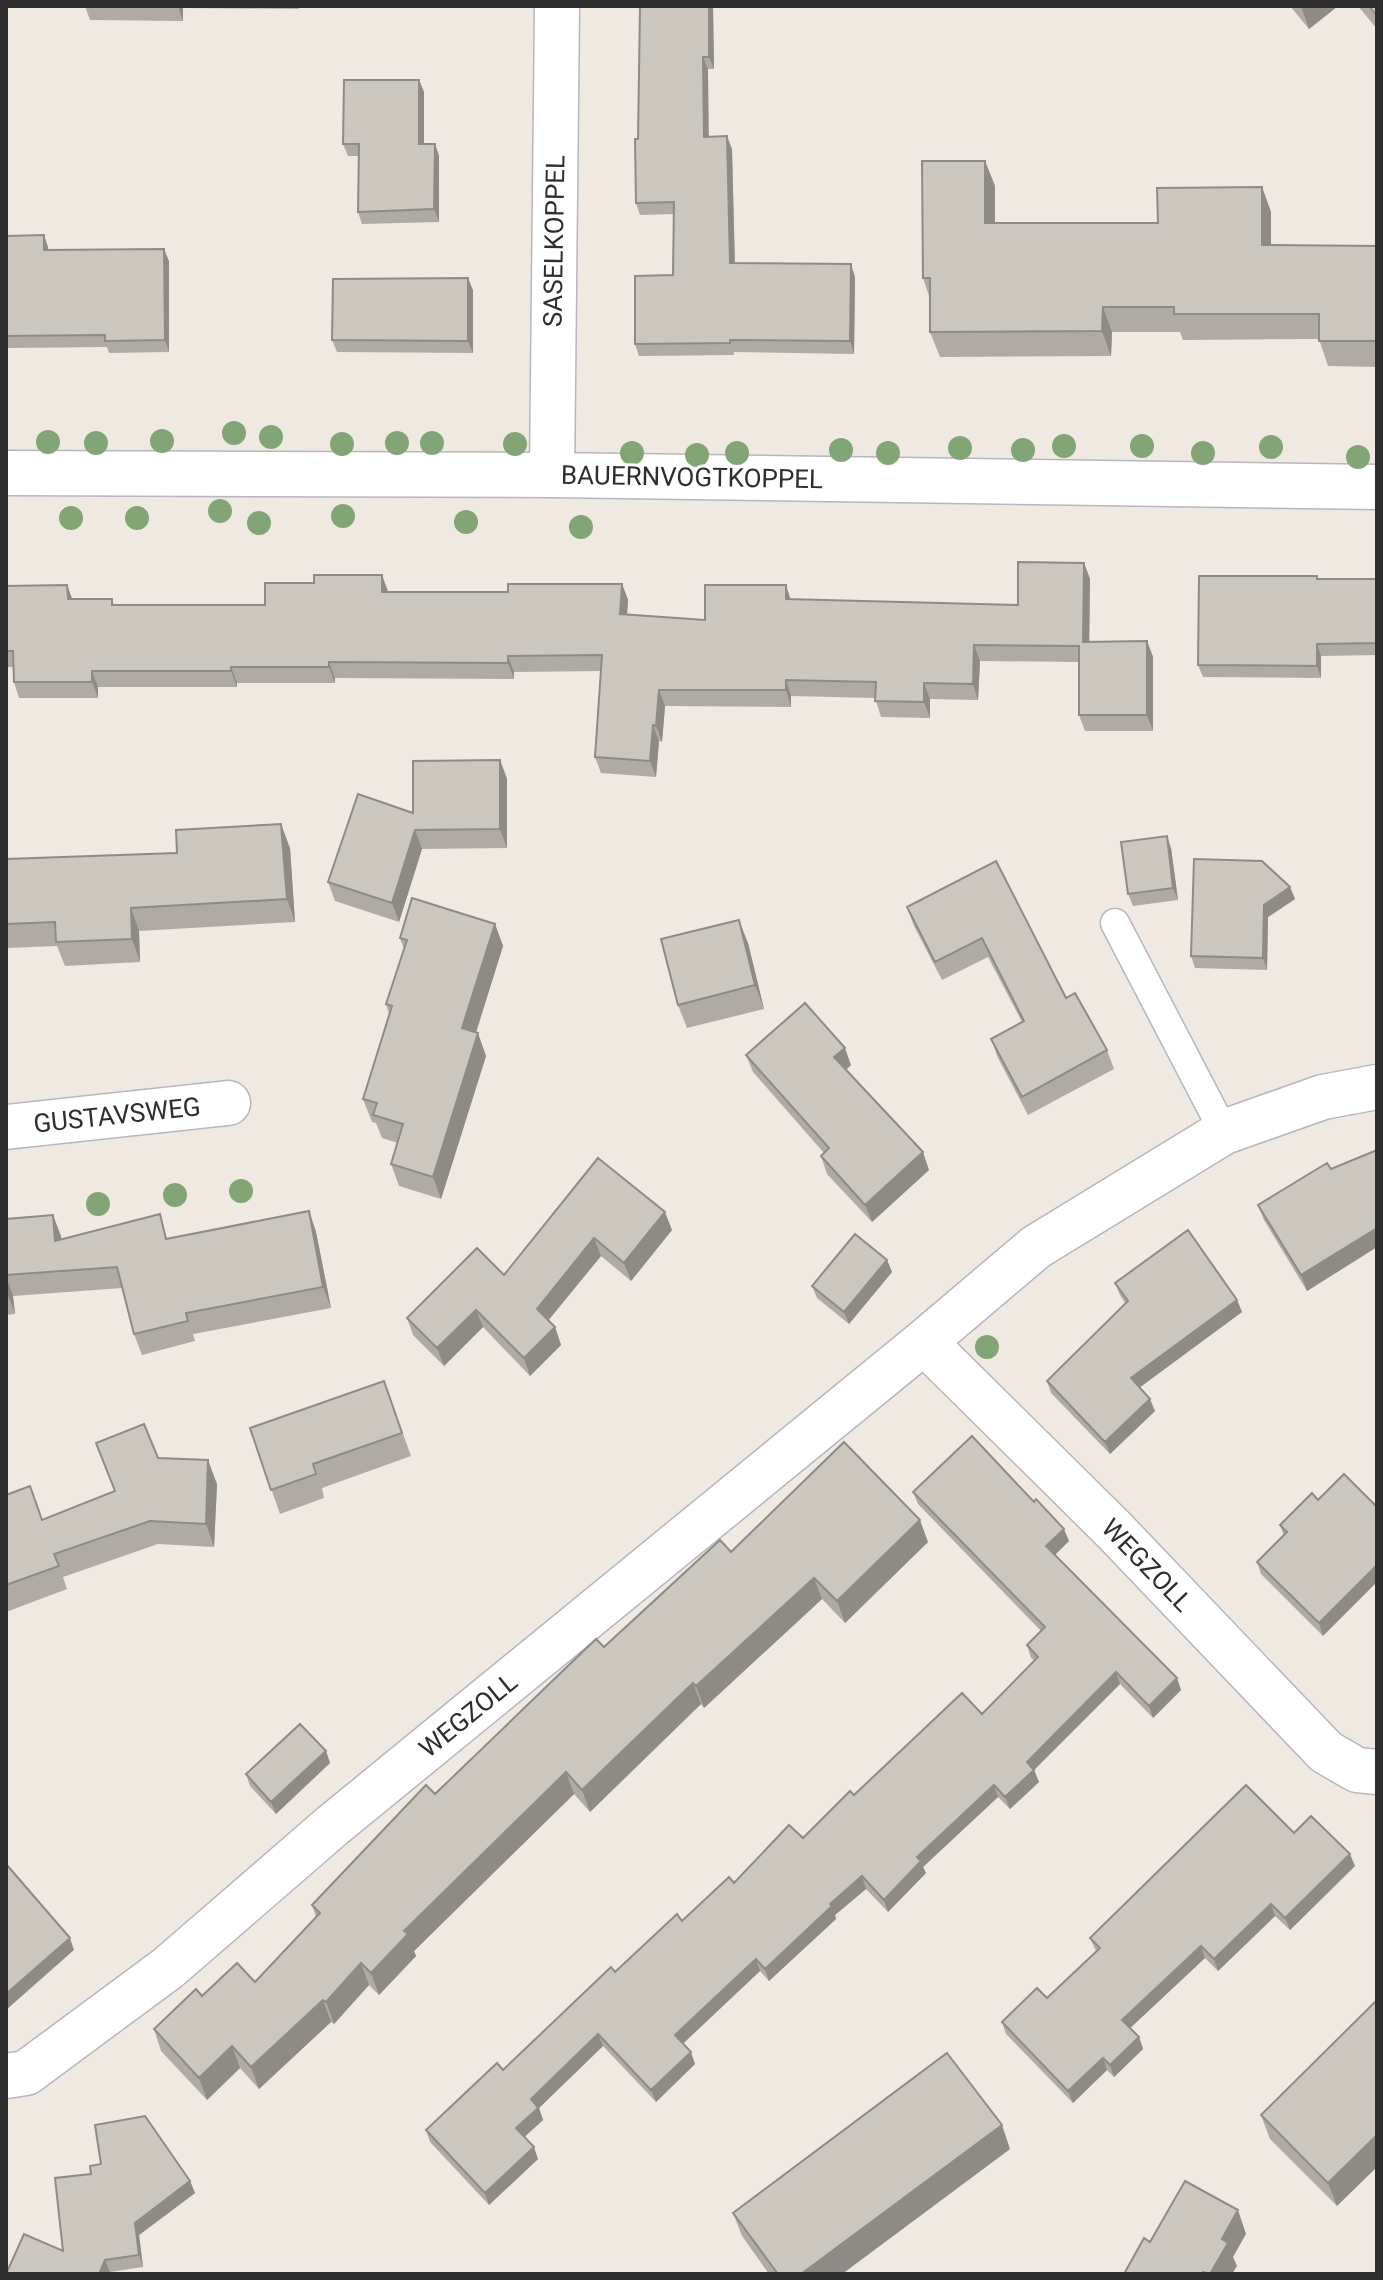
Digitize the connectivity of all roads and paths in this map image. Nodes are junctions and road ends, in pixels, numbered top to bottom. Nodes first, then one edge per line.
1 (557, 6) edge
2 (6, 473) edge
3 (552, 475) junction
4 (1377, 487) edge
5 (1115, 923) dead end
6 (1377, 1087) edge
7 (228, 1103) dead end
8 (6, 1127) edge
9 (1224, 1132) junction
10 (924, 1342) junction
11 (1377, 1772) edge
12 (6, 2076) edge

1 - 3 street, SASELKOPPEL
2 - 3 street, BAUERNVOGTKOPPEL
3 - 4 street, BAUERNVOGTKOPPEL
5 - 9 lane
6 - 9 street, WEGZOLL
7 - 8 street, GUSTAVSWEG
9 - 10 street, WEGZOLL
10 - 11 street, WEGZOLL
10 - 12 street, WEGZOLL

